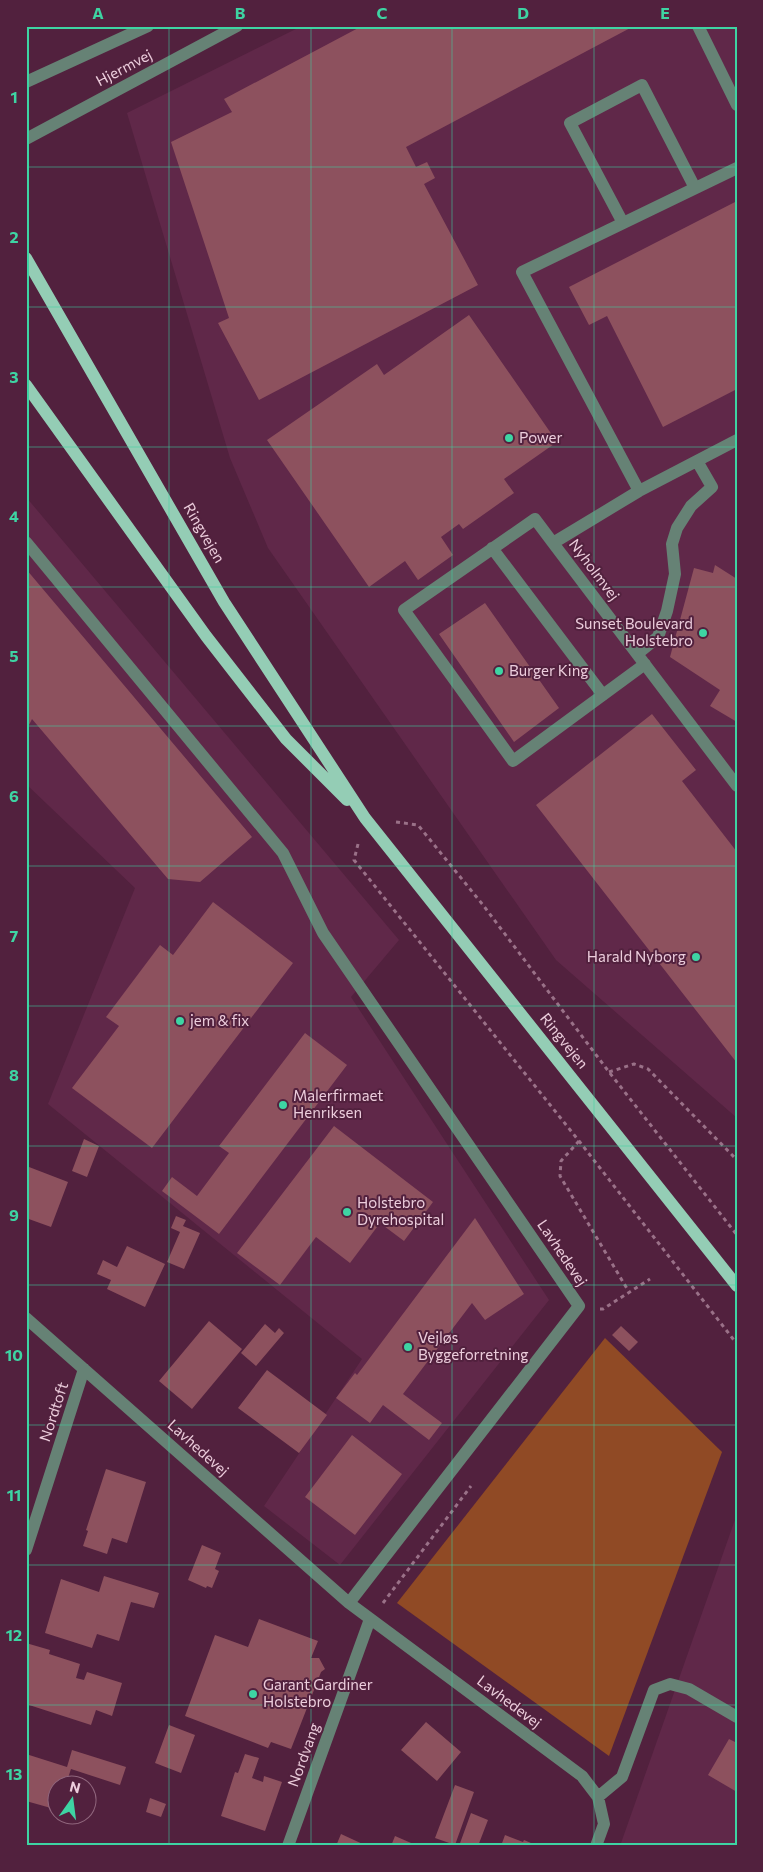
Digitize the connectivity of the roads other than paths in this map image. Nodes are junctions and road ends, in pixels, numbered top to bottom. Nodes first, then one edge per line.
1 (148, 26) edge
2 (237, 26) edge
3 (698, 26) edge
4 (26, 82) edge
5 (737, 105) edge
6 (26, 139) edge
7 (737, 168) edge
8 (695, 188) junction
9 (623, 223) junction
10 (26, 258) edge
11 (26, 385) edge
12 (737, 440) edge
13 (697, 461) junction
14 (639, 492) junction
15 (26, 542) edge
16 (553, 543) junction
17 (492, 548) junction
18 (641, 659) junction
19 (603, 695) junction
20 (737, 786) edge
21 (365, 818) junction
22 (737, 1286) edge
23 (26, 1318) edge
24 (84, 1369) junction
25 (26, 1550) edge
26 (349, 1603) junction
27 (370, 1619) junction
28 (737, 1717) edge
29 (598, 1798) junction
30 (288, 1846) edge
31 (596, 1846) edge

1 - 4 street, Hjermvej
2 - 6 street, Hjermvej
3 - 5 street
7 - 8 street
8 - 9 street
8 - 9 street
9 - 14 street
10 - 21 main road, Ringvejen
11 - 21 main road, Ringvejen
12 - 13 street, Nyholmvej
13 - 14 street, Nyholmvej
13 - 18 street
14 - 16 street, Nyholmvej
15 - 26 street, Lavhedevej
16 - 17 street
16 - 18 street, Nyholmvej
17 - 19 street
17 - 19 street
18 - 19 street
18 - 20 street, Nyholmvej
21 - 22 main road, Ringvejen
23 - 24 street, Lavhedevej
24 - 25 street, Nordtoft
24 - 26 street, Lavhedevej
26 - 27 street, Lavhedevej
27 - 29 street, Lavhedevej
27 - 30 street, Nordvang
28 - 29 street
29 - 31 street, Lavhedevej

